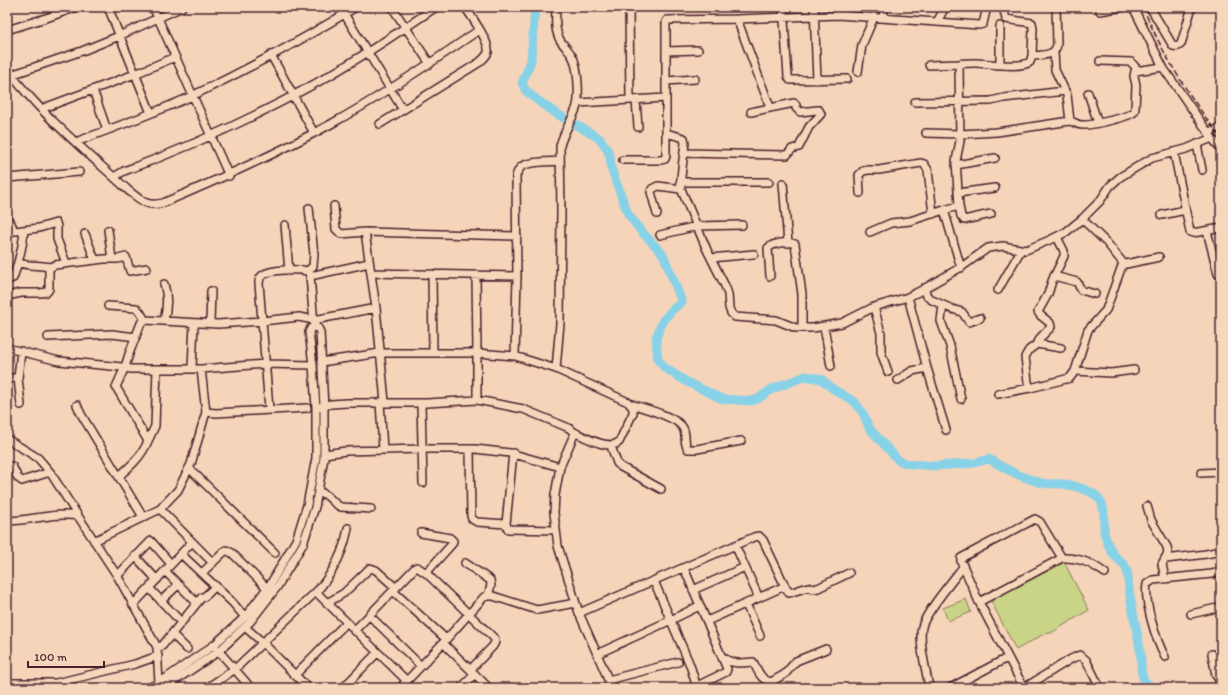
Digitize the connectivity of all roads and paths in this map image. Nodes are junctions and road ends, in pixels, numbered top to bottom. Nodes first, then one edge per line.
1 (77, 7) edge
2 (108, 7) edge
3 (153, 7) edge
4 (182, 7) edge
5 (340, 7) edge
6 (356, 7) edge
7 (392, 7) edge
8 (436, 7) edge
9 (465, 7) edge
10 (556, 7) edge
11 (629, 7) edge
12 (783, 7) edge
13 (814, 7) edge
14 (883, 7) edge
15 (946, 7) edge
16 (989, 7) edge
17 (1003, 7) edge
18 (1056, 7) edge
19 (1124, 7) edge
20 (1133, 7) edge
21 (1150, 7) edge
22 (1192, 7) edge
23 (1100, 11) dead end
24 (344, 14) junction
25 (814, 15) junction
26 (783, 17) junction
27 (874, 17) junction
28 (158, 18) junction
29 (884, 18) junction
30 (737, 19) junction
31 (937, 22) junction
32 (1000, 26) dead end
33 (405, 28) junction
34 (7, 30) edge
35 (479, 30) junction
36 (119, 36) junction
37 (698, 50) dead end
38 (666, 51) junction
39 (368, 52) junction
40 (1054, 52) junction
41 (271, 55) junction
42 (1032, 56) junction
43 (175, 57) junction
44 (1100, 61) dead end
45 (430, 64) junction
46 (959, 64) junction
47 (929, 65) dead end
48 (1000, 65) junction
49 (1163, 66) junction
50 (1138, 70) junction
51 (9, 72) edge
52 (858, 72) dead end
53 (135, 74) junction
54 (695, 79) dead end
55 (847, 79) dead end
56 (817, 80) junction
57 (666, 81) junction
58 (390, 89) junction
59 (93, 90) junction
60 (1065, 91) junction
61 (1088, 93) dead end
62 (294, 95) junction
63 (192, 96) junction
64 (666, 98) junction
65 (633, 100) junction
66 (915, 102) dead end
67 (959, 102) junction
68 (577, 106) junction
69 (770, 107) junction
70 (41, 109) junction
71 (403, 110) junction
72 (751, 112) dead end
73 (151, 114) junction
74 (1070, 121) junction
75 (1098, 122) junction
76 (380, 124) dead end
77 (638, 127) dead end
78 (1221, 128) edge
79 (107, 130) junction
80 (314, 133) junction
81 (666, 133) junction
82 (926, 133) dead end
83 (960, 134) junction
84 (1210, 135) junction
85 (210, 136) junction
86 (76, 142) junction
87 (1197, 144) junction
88 (1221, 149) edge
89 (1174, 152) junction
90 (684, 153) junction
91 (995, 158) dead end
92 (623, 160) dead end
93 (560, 161) junction
94 (956, 165) junction
95 (1202, 170) dead end
96 (79, 172) dead end
97 (229, 176) junction
98 (114, 177) junction
99 (7, 178) edge
100 (769, 182) dead end
101 (783, 184) dead end
102 (681, 185) junction
103 (995, 188) dead end
104 (860, 193) dead end
105 (958, 193) junction
106 (334, 206) dead end
107 (959, 206) junction
108 (309, 208) dead end
109 (944, 210) junction
110 (1185, 210) junction
111 (657, 214) dead end
112 (933, 214) junction
113 (991, 214) dead end
114 (1162, 214) dead end
115 (7, 219) edge
116 (1082, 219) junction
117 (285, 225) dead end
118 (742, 225) dead end
119 (697, 226) junction
120 (1221, 228) edge
121 (24, 230) junction
122 (108, 230) dead end
123 (1207, 231) junction
124 (11, 232) edge
125 (365, 232) junction
126 (870, 232) dead end
127 (85, 234) dead end
128 (660, 235) dead end
129 (517, 236) junction
130 (1056, 237) junction
131 (788, 243) junction
132 (1021, 250) junction
133 (754, 254) dead end
134 (1159, 257) dead end
135 (711, 258) junction
136 (112, 259) junction
137 (95, 260) junction
138 (19, 263) junction
139 (66, 263) junction
140 (369, 263) junction
141 (1122, 263) junction
142 (50, 267) junction
143 (147, 268) dead end
144 (961, 268) junction
145 (289, 271) junction
146 (371, 273) junction
147 (310, 274) junction
148 (432, 274) junction
149 (1218, 274) dead end
150 (476, 275) junction
151 (517, 276) junction
152 (770, 276) dead end
153 (1054, 276) junction
154 (7, 280) edge
155 (164, 284) dead end
156 (924, 288) junction
157 (998, 290) dead end
158 (210, 291) dead end
159 (1095, 294) dead end
160 (7, 296) edge
161 (908, 297) junction
162 (943, 305) junction
163 (108, 306) dead end
164 (874, 307) junction
165 (376, 308) junction
166 (980, 318) dead end
167 (145, 320) junction
168 (164, 321) junction
169 (262, 321) junction
170 (194, 323) junction
171 (210, 323) junction
172 (314, 324) junction
173 (824, 327) junction
174 (802, 328) junction
175 (48, 337) dead end
176 (136, 337) junction
177 (1037, 344) junction
178 (7, 348) edge
179 (1061, 348) dead end
180 (21, 351) junction
181 (380, 353) junction
182 (433, 353) junction
183 (477, 353) junction
184 (515, 356) junction
185 (321, 362) junction
186 (265, 364) junction
187 (313, 365) junction
188 (831, 366) dead end
189 (125, 367) junction
190 (157, 368) junction
191 (192, 368) junction
192 (926, 368) junction
193 (202, 369) junction
194 (556, 369) junction
195 (1134, 370) dead end
196 (1075, 371) junction
197 (888, 372) dead end
198 (7, 378) edge
199 (18, 378) junction
200 (898, 380) dead end
201 (1030, 388) junction
202 (998, 394) dead end
203 (961, 399) dead end
204 (477, 400) junction
205 (382, 402) junction
206 (421, 403) junction
207 (631, 404) junction
208 (21, 405) dead end
209 (77, 405) dead end
210 (324, 407) junction
211 (307, 408) dead end
212 (316, 408) junction
213 (269, 409) junction
214 (206, 412) junction
215 (946, 430) dead end
216 (574, 432) junction
217 (7, 439) edge
218 (148, 441) junction
219 (742, 441) dead end
220 (611, 446) junction
221 (422, 449) junction
222 (470, 449) junction
223 (383, 450) junction
224 (512, 453) junction
225 (324, 454) junction
226 (12, 466) dead end
227 (560, 467) junction
228 (189, 468) junction
229 (50, 472) junction
230 (1221, 472) edge
231 (1201, 473) dead end
232 (119, 476) junction
233 (423, 483) dead end
234 (661, 489) dead end
235 (318, 492) junction
236 (1147, 506) dead end
237 (160, 509) junction
238 (371, 509) dead end
239 (78, 516) junction
240 (142, 517) junction
241 (7, 521) edge
242 (506, 524) junction
243 (348, 528) dead end
244 (556, 530) junction
245 (421, 533) dead end
246 (94, 541) junction
247 (192, 542) junction
248 (735, 545) junction
249 (1221, 551) edge
250 (275, 553) dead end
251 (181, 554) junction
252 (135, 556) junction
253 (1062, 558) junction
254 (1166, 559) junction
255 (213, 563) junction
256 (466, 563) dead end
257 (171, 564) junction
258 (963, 566) junction
259 (745, 567) junction
260 (684, 568) junction
261 (165, 571) junction
262 (1221, 571) edge
263 (202, 573) junction
264 (426, 573) junction
265 (849, 573) dead end
266 (1105, 573) dead end
267 (117, 576) junction
268 (1165, 579) junction
269 (157, 580) junction
270 (654, 581) junction
271 (178, 585) junction
272 (216, 586) junction
273 (271, 586) junction
274 (784, 586) junction
275 (149, 588) junction
276 (394, 589) junction
277 (693, 590) junction
278 (316, 592) junction
279 (488, 596) junction
280 (759, 598) junction
281 (161, 601) junction
282 (979, 602) junction
283 (197, 603) junction
284 (326, 603) junction
285 (576, 603) junction
286 (746, 604) junction
287 (133, 605) junction
288 (699, 606) junction
289 (1221, 607) edge
290 (579, 613) junction
291 (470, 614) junction
292 (1192, 614) dead end
293 (369, 615) junction
294 (245, 617) junction
295 (671, 620) junction
296 (181, 622) junction
297 (707, 622) junction
298 (346, 623) junction
299 (245, 627) junction
300 (354, 631) junction
301 (172, 634) junction
302 (760, 636) dead end
303 (444, 641) junction
304 (263, 643) junction
305 (157, 647) junction
306 (217, 648) junction
307 (187, 649) dead end
308 (826, 650) dead end
309 (377, 653) junction
310 (597, 654) junction
311 (1212, 654) dead end
312 (158, 656) junction
313 (722, 657) junction
314 (1165, 657) dead end
315 (1007, 658) junction
316 (678, 662) dead end
317 (421, 666) junction
318 (235, 669) junction
319 (473, 672) junction
320 (295, 675) junction
321 (608, 680) junction
322 (407, 681) junction
323 (7, 683) edge
324 (1221, 683) edge
325 (162, 685) edge
326 (697, 687) edge
327 (148, 688) edge
328 (207, 688) edge
329 (251, 688) edge
330 (308, 688) edge
331 (343, 688) edge
332 (400, 688) edge
333 (461, 688) edge
334 (490, 688) edge
335 (611, 688) edge
336 (929, 688) edge
337 (950, 688) edge
338 (1024, 688) edge
339 (1100, 688) edge

1 - 34 street
2 - 36 street
3 - 28 street
4 - 28 street
5 - 24 street
6 - 24 street
7 - 33 street
8 - 33 street
9 - 35 street
10 - 68 street
11 - 65 street
12 - 26 street
13 - 25 street
14 - 29 street
15 - 31 street
16 - 31 street
17 - 42 street
18 - 40 street
19 - 23 street
20 - 49 street
21 - 22 street
24 - 39 street
24 - 41 street
25 - 26 street
25 - 27 street
25 - 56 street
26 - 30 street
26 - 56 street
27 - 29 street
27 - 52 street
28 - 36 street
28 - 43 street
29 - 31 street
30 - 38 street
30 - 69 street
32 - 48 street
33 - 39 street
33 - 45 street
35 - 45 street
35 - 71 street
36 - 51 street
36 - 53 street
37 - 38 street
38 - 57 street
39 - 58 street
39 - 62 street
40 - 42 street
40 - 60 street
41 - 62 street
41 - 63 street
42 - 48 street
43 - 53 street
43 - 63 street
44 - 50 street
45 - 58 street
46 - 47 street
46 - 48 street
46 - 67 street
49 - 50 street
49 - 84 street
50 - 75 street
51 - 70 street
53 - 59 street
53 - 73 street
54 - 57 street
55 - 56 street
57 - 64 street
58 - 71 street
58 - 80 street
59 - 70 street
59 - 79 street
60 - 67 street
60 - 74 street
61 - 75 street
62 - 80 street
62 - 85 street
63 - 73 street
63 - 85 street
64 - 65 street
64 - 81 street
65 - 68 street
65 - 77 street
66 - 67 street
67 - 83 street
68 - 93 street
69 - 72 street
69 - 90 street
70 - 86 street
71 - 76 street
73 - 79 street
74 - 75 street
74 - 83 street
78 - 84 street
79 - 86 street
80 - 97 street
81 - 90 street
81 - 92 street
82 - 83 street
83 - 94 street
84 - 87 street
84 - 88 street
85 - 97 street
85 - 98 street
86 - 98 street
87 - 89 street
87 - 95 street
89 - 110 street
89 - 116 street
90 - 102 street
91 - 94 street
93 - 129 street
93 - 194 street
94 - 105 street
96 - 99 street
97 - 98 street
100 - 102 street
101 - 131 street
102 - 111 street
102 - 119 street
103 - 105 street
104 - 112 street
105 - 107 street
106 - 125 street
107 - 109 street
107 - 113 street
108 - 147 street
109 - 112 street
109 - 144 street
110 - 114 street
110 - 123 street
112 - 126 street
115 - 124 street
116 - 130 street
116 - 141 street
117 - 145 street
118 - 119 street
119 - 128 street
119 - 135 street
120 - 123 street
121 - 124 street
121 - 138 street
121 - 139 street
122 - 136 street
123 - 149 street
125 - 129 street
125 - 140 street
127 - 137 street
129 - 151 street
130 - 132 street
130 - 153 street
131 - 152 street
131 - 174 street
132 - 144 street
132 - 157 street
133 - 135 street
134 - 141 street
135 - 174 street
136 - 137 street
136 - 143 street
137 - 139 street
138 - 142 street
138 - 154 street
139 - 142 street
140 - 146 street
140 - 147 street
141 - 196 street
142 - 160 street
144 - 156 street
145 - 147 street
145 - 169 street
146 - 148 street
146 - 165 street
147 - 172 street
148 - 150 street
148 - 182 street
150 - 151 street
150 - 183 street
151 - 184 street
153 - 159 street
153 - 177 street
155 - 168 street
156 - 161 street
156 - 162 street
158 - 171 street
161 - 164 street
161 - 192 street
162 - 166 street
162 - 203 street
163 - 167 street
164 - 173 street
164 - 197 street
165 - 172 street
165 - 181 street
167 - 168 street
167 - 176 street
168 - 170 street
169 - 171 street
169 - 172 street
169 - 186 street
170 - 171 street
170 - 191 street
172 - 185 street
172 - 187 street
173 - 174 street
173 - 188 street
175 - 176 street
176 - 189 street
177 - 179 street
177 - 201 street
178 - 180 street
180 - 189 street
180 - 199 street
181 - 182 street
181 - 185 street
181 - 205 street
182 - 183 street
183 - 184 street
183 - 204 street
184 - 194 street
185 - 210 street
186 - 187 street
186 - 193 street
186 - 213 street
187 - 212 street
189 - 190 street
189 - 218 street
190 - 191 street
190 - 218 street
191 - 193 street
192 - 200 street
192 - 215 street
193 - 214 street
194 - 207 street
195 - 196 street
196 - 201 street
198 - 199 street
199 - 208 street
201 - 202 street
204 - 206 street
204 - 216 street
205 - 206 street
205 - 210 street
205 - 223 street
206 - 221 street
207 - 219 street
207 - 220 street
209 - 232 street
210 - 212 street
210 - 225 street
211 - 213 street
212 - 273 street
213 - 214 street
214 - 228 street
216 - 220 street
216 - 227 street
217 - 229 street
218 - 232 street
220 - 234 street
221 - 222 street
221 - 223 street
221 - 233 street
222 - 224 street
222 - 242 street
223 - 225 street
224 - 227 street
224 - 242 street
225 - 235 street
226 - 229 street
227 - 244 street
228 - 237 street
228 - 250 street
229 - 239 street
230 - 231 street
232 - 240 street
235 - 238 street
235 - 273 street
236 - 254 street
237 - 240 street
237 - 247 street
239 - 241 street
239 - 246 street
240 - 246 street
242 - 244 street
243 - 278 street
244 - 285 street
245 - 264 street
246 - 267 street
247 - 251 street
247 - 255 street
248 - 259 street
248 - 260 street
248 - 274 street
249 - 254 street
251 - 257 street
251 - 263 street
252 - 257 street
252 - 267 street
252 - 269 street
253 - 258 street
253 - 266 street
253 - 282 street
254 - 268 street
255 - 263 street
255 - 273 street
256 - 279 street
257 - 261 street
258 - 282 street
258 - 336 street
259 - 277 street
259 - 280 street
260 - 270 street
260 - 277 street
261 - 269 street
261 - 271 street
262 - 268 street
263 - 272 street
264 - 276 street
264 - 291 street
265 - 274 street
267 - 287 street
268 - 314 street
269 - 275 street
270 - 290 street
270 - 295 street
271 - 281 street
271 - 283 street
272 - 283 street
272 - 294 street
273 - 294 street
273 - 299 street
274 - 280 street
275 - 281 street
275 - 287 street
276 - 284 street
276 - 293 street
276 - 303 street
277 - 288 street
278 - 284 street
278 - 304 street
279 - 285 street
279 - 291 street
280 - 286 street
281 - 296 street
282 - 315 street
283 - 296 street
284 - 298 street
285 - 290 street
286 - 297 street
286 - 302 street
287 - 305 street
288 - 295 street
288 - 297 street
289 - 292 street
290 - 310 street
291 - 303 street
291 - 319 street
293 - 300 street
293 - 317 street
294 - 306 street
295 - 310 street
295 - 326 street
296 - 301 street
297 - 313 street
298 - 300 street
298 - 320 street
299 - 304 street
299 - 306 street
300 - 309 street
301 - 305 street
301 - 307 street
303 - 317 street
303 - 319 street
304 - 318 street
304 - 320 street
305 - 312 street
306 - 318 street
306 - 325 street
308 - 313 street
309 - 322 street
309 - 331 street
310 - 321 street
311 - 324 street
312 - 323 street
312 - 325 street
313 - 326 street
315 - 337 street
315 - 338 street
316 - 321 street
317 - 322 street
318 - 328 street
318 - 329 street
319 - 333 street
319 - 334 street
320 - 330 street
321 - 335 street
322 - 332 street
325 - 327 street
338 - 339 street

